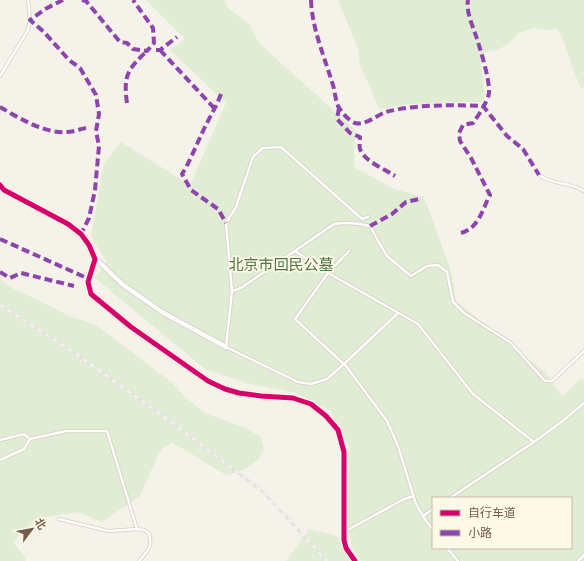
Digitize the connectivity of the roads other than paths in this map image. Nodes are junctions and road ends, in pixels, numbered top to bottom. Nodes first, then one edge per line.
1 (28, 0) edge
2 (0, 76) edge
3 (539, 175) dead end
4 (0, 185) edge
5 (584, 191) edge
6 (368, 217) dead end
7 (294, 251) junction
8 (349, 251) dead end
9 (94, 256) junction
10 (328, 273) junction
11 (232, 291) junction
12 (398, 313) junction
13 (226, 347) junction
14 (584, 351) edge
15 (344, 364) junction
16 (584, 402) edge
17 (30, 439) junction
18 (0, 440) edge
19 (534, 442) junction
20 (0, 460) edge
21 (414, 496) junction
22 (452, 497) edge
23 (432, 510) edge
24 (422, 516) junction
25 (59, 519) dead end
26 (137, 529) junction
27 (432, 529) edge
28 (344, 533) junction
29 (448, 549) edge
30 (584, 555) edge
31 (139, 561) edge
32 (355, 561) edge
33 (458, 561) edge
34 (578, 561) edge

1 - 2 lane
3 - 5 lane
4 - 9 street
6 - 11 lane
7 - 10 lane
7 - 11 lane
7 - 14 lane
8 - 10 lane
9 - 13 street
9 - 28 street
10 - 12 lane
10 - 15 lane
11 - 13 lane
12 - 15 lane
12 - 19 lane
13 - 15 lane
15 - 21 lane
16 - 19 lane
17 - 18 lane
17 - 20 lane
17 - 26 lane
19 - 22 lane
21 - 24 lane
21 - 28 lane
23 - 24 lane
24 - 27 lane
25 - 26 lane
26 - 31 lane
28 - 32 street
29 - 33 lane
30 - 34 lane

